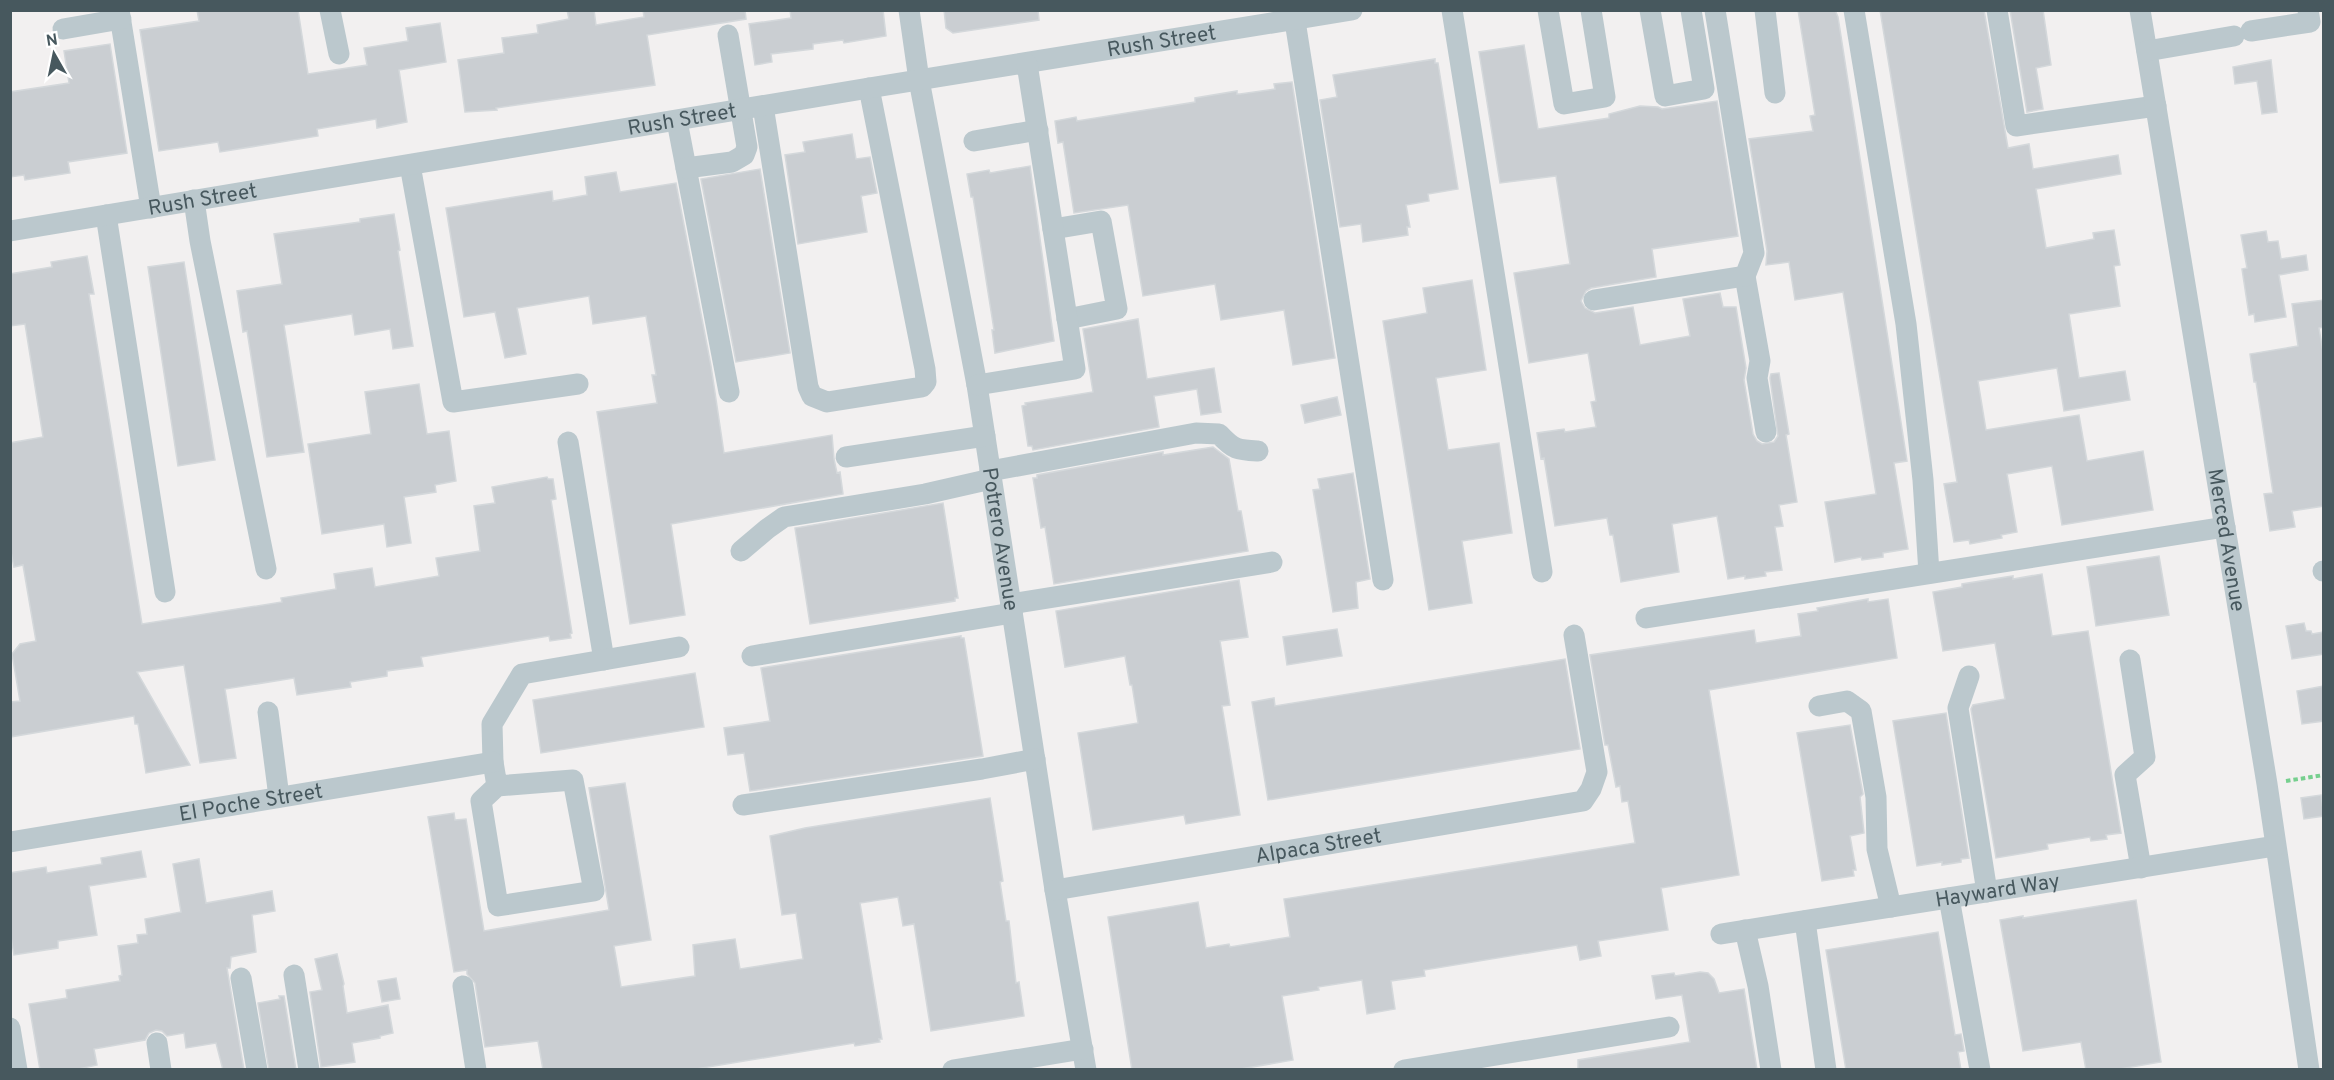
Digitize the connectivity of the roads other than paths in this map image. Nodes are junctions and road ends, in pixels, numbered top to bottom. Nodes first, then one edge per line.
1 (330, 10) edge
2 (909, 10) edge
3 (1352, 10) edge
4 (1452, 10) edge
5 (1548, 10) edge
6 (1591, 10) edge
7 (1650, 10) edge
8 (1690, 10) edge
9 (1715, 10) edge
10 (1765, 10) edge
11 (1854, 10) edge
12 (1997, 10) edge
13 (2140, 10) edge
14 (2308, 10) edge
15 (1321, 13) edge
16 (120, 15) edge
17 (1295, 21) junction
18 (63, 29) dead end
19 (728, 35) dead end
20 (2147, 51) junction
21 (339, 54) dead end
22 (1027, 64) junction
23 (919, 80) junction
24 (869, 88) junction
25 (1776, 93) dead end
26 (764, 106) junction
27 (2156, 106) junction
28 (741, 110) junction
29 (677, 121) junction
30 (1038, 130) junction
31 (974, 141) dead end
32 (410, 165) junction
33 (686, 168) junction
34 (194, 200) junction
35 (151, 207) junction
36 (106, 215) junction
37 (1053, 229) junction
38 (10, 231) edge
39 (1745, 276) junction
40 (1594, 300) dead end
41 (1067, 319) junction
42 (578, 384) dead end
43 (977, 385) junction
44 (729, 392) dead end
45 (1766, 432) dead end
46 (985, 436) junction
47 (568, 442) dead end
48 (1258, 451) dead end
49 (846, 457) dead end
50 (991, 475) junction
51 (2225, 527) junction
52 (741, 551) dead end
53 (1272, 561) dead end
54 (266, 569) dead end
55 (1542, 572) dead end
56 (1929, 573) junction
57 (1383, 580) dead end
58 (165, 592) dead end
59 (1012, 608) junction
60 (1646, 618) dead end
61 (1574, 635) dead end
62 (679, 647) dead end
63 (752, 656) dead end
64 (604, 660) junction
65 (2130, 660) dead end
66 (1969, 676) dead end
67 (1819, 706) dead end
68 (268, 712) dead end
69 (1035, 759) junction
70 (493, 762) junction
71 (497, 786) junction
72 (279, 798) junction
73 (743, 806) dead end
74 (10, 842) edge
75 (2276, 846) junction
76 (2141, 868) junction
77 (1055, 890) junction
78 (1987, 892) junction
79 (1949, 898) junction
80 (1891, 907) junction
81 (1805, 921) junction
82 (1745, 930) junction
83 (1721, 934) dead end
84 (294, 975) dead end
85 (241, 978) dead end
86 (464, 986) dead end
87 (1669, 1027) dead end
88 (10, 1028) edge
89 (157, 1043) dead end
90 (1084, 1059) edge
91 (17, 1070) edge
92 (161, 1070) edge
93 (257, 1070) edge
94 (309, 1070) edge
95 (476, 1070) edge
96 (952, 1070) edge
97 (1404, 1070) edge
98 (1771, 1070) edge
99 (1826, 1070) edge
100 (1980, 1070) edge
101 (2309, 1070) edge

1 - 21 street
2 - 23 street, Potrero Avenue
3 - 15 street, Rush Street
4 - 55 street
5 - 6 street
7 - 8 street
9 - 39 street
10 - 25 street
11 - 56 street
12 - 27 street
13 - 20 street, Merced Avenue
14 - 20 street
15 - 17 street, Rush Street
16 - 18 street
16 - 35 street
17 - 22 street, Rush Street
17 - 57 street
19 - 28 street
20 - 27 street, Merced Avenue
22 - 23 street, Rush Street
22 - 30 street
23 - 24 street, Rush Street
23 - 43 street, Potrero Avenue
24 - 26 street, Rush Street
24 - 26 street
26 - 28 street, Rush Street
27 - 51 street, Merced Avenue
28 - 29 street, Rush Street
28 - 33 street
29 - 32 street, Rush Street
29 - 33 street
30 - 31 street
30 - 37 street
32 - 34 street, Rush Street
32 - 42 street
33 - 44 street
34 - 35 street, Rush Street
34 - 54 street
35 - 36 street, Rush Street
36 - 38 street, Rush Street
36 - 58 street
37 - 41 street
37 - 41 street
39 - 40 street
39 - 45 street
41 - 43 street
43 - 46 street, Potrero Avenue
46 - 49 street
46 - 50 street, Potrero Avenue
47 - 64 street
48 - 50 street
50 - 52 street
50 - 59 street, Potrero Avenue
51 - 56 street
51 - 75 street, Merced Avenue
53 - 59 street
56 - 60 street
59 - 63 street
59 - 69 street, Potrero Avenue
61 - 77 street, Alpaca Street
62 - 64 street
64 - 70 street
65 - 76 street
66 - 78 street
67 - 80 street
68 - 72 street
69 - 73 street
69 - 77 street, Potrero Avenue
70 - 71 street
70 - 72 street, El Poche Street
71 - 71 street
72 - 74 street, El Poche Street
75 - 76 street, Hayward Way
75 - 101 street, Merced Avenue
76 - 78 street, Hayward Way
77 - 90 street, Potrero Avenue
78 - 79 street, Hayward Way
79 - 80 street, Hayward Way
79 - 100 street
80 - 81 street, Hayward Way
81 - 82 street, Hayward Way
81 - 99 street
82 - 83 street, Hayward Way
82 - 98 street
84 - 94 street
85 - 93 street
86 - 95 street
87 - 97 street
88 - 91 street
89 - 92 street
90 - 96 street

